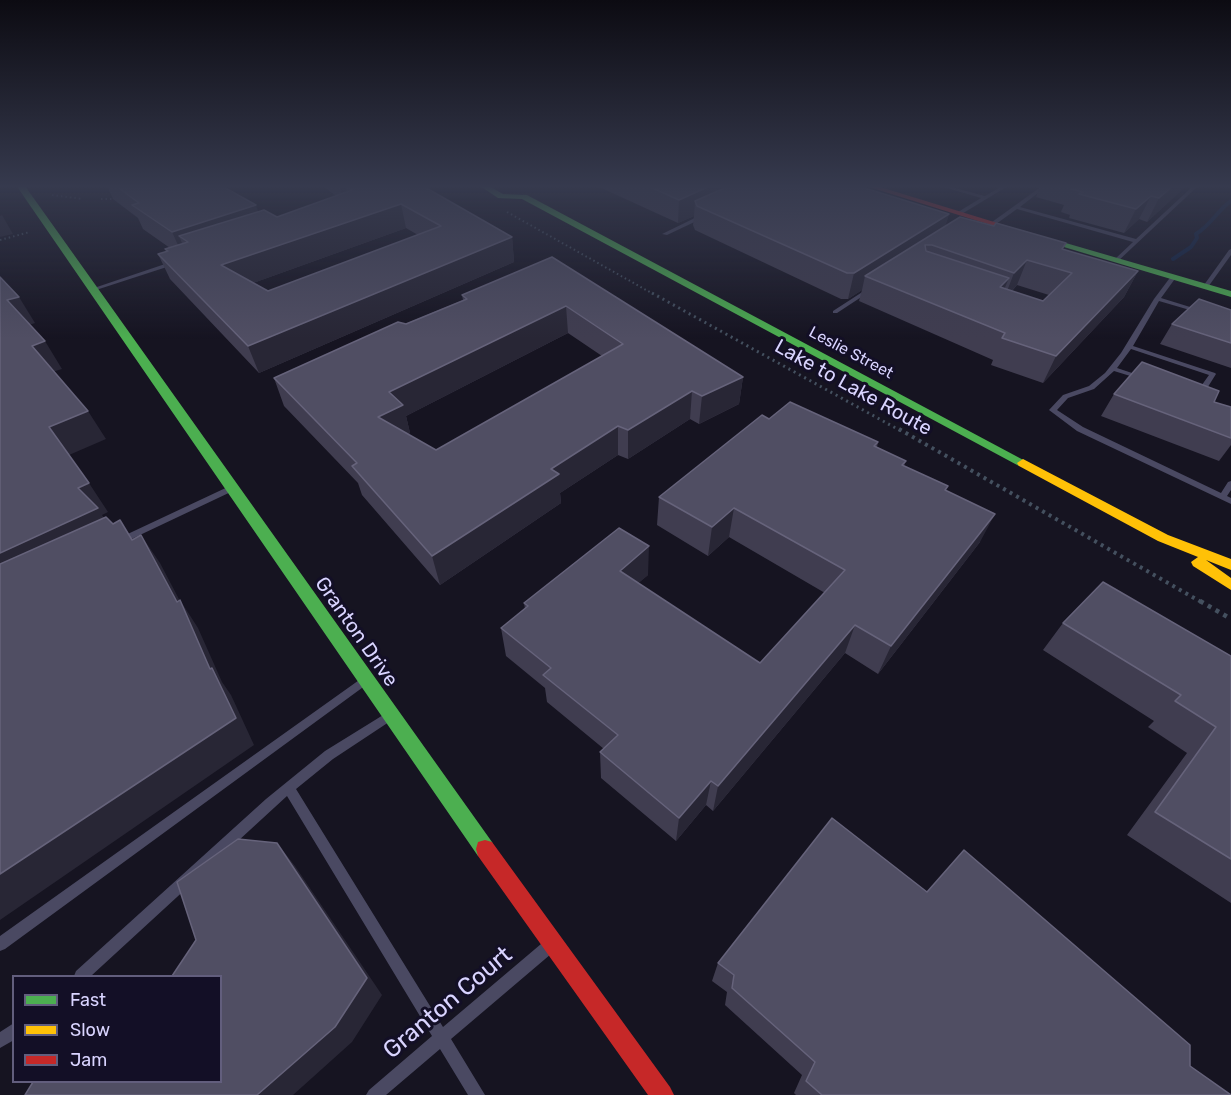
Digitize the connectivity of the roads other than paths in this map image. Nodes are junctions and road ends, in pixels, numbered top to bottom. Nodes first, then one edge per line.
1 (56, 237) edge
2 (599, 237) edge
3 (1041, 237) edge
4 (1122, 237) edge
5 (1140, 237) edge
6 (1136, 241) junction
7 (1231, 251) edge
8 (183, 260) edge
9 (1117, 260) junction
10 (1174, 276) junction
11 (1206, 286) junction
12 (873, 287) edge
13 (94, 289) junction
14 (1231, 294) edge
15 (1157, 299) junction
16 (835, 312) dead end
17 (1210, 314) edge
18 (1128, 346) junction
19 (1113, 369) junction
20 (1155, 383) edge
21 (1186, 393) edge
22 (1231, 484) edge
23 (232, 488) junction
24 (1227, 499) edge
25 (1163, 538) junction
26 (112, 545) edge
27 (1231, 564) edge
28 (1231, 585) edge
29 (366, 679) junction
30 (391, 715) junction
31 (290, 788) junction
32 (0, 944) edge
33 (552, 945) junction
34 (82, 975) edge
35 (12, 1032) edge
36 (443, 1036) junction
37 (0, 1041) edge
38 (374, 1095) edge
39 (477, 1095) edge
40 (662, 1095) edge

1 - 13 street, Granton Drive
2 - 25 street, Leslie Street
3 - 9 street
4 - 6 lane
5 - 6 lane
6 - 9 lane
7 - 11 lane
8 - 13 lane
9 - 10 street
10 - 11 street
10 - 15 lane
11 - 14 street
12 - 16 lane
13 - 23 street, Granton Drive
15 - 17 lane
15 - 18 lane
18 - 19 lane
18 - 21 lane
19 - 20 lane
19 - 24 lane
22 - 24 lane
23 - 26 lane
23 - 29 street, Granton Drive
25 - 27 street, Leslie Street
25 - 28 street, Leslie Street
29 - 30 street, Granton Drive
29 - 32 lane
30 - 31 lane
30 - 33 street, Granton Drive
31 - 34 lane
31 - 36 lane
33 - 36 lane, Granton Court
33 - 40 street, Granton Drive
35 - 37 lane
36 - 38 lane, Granton Court
36 - 39 lane

